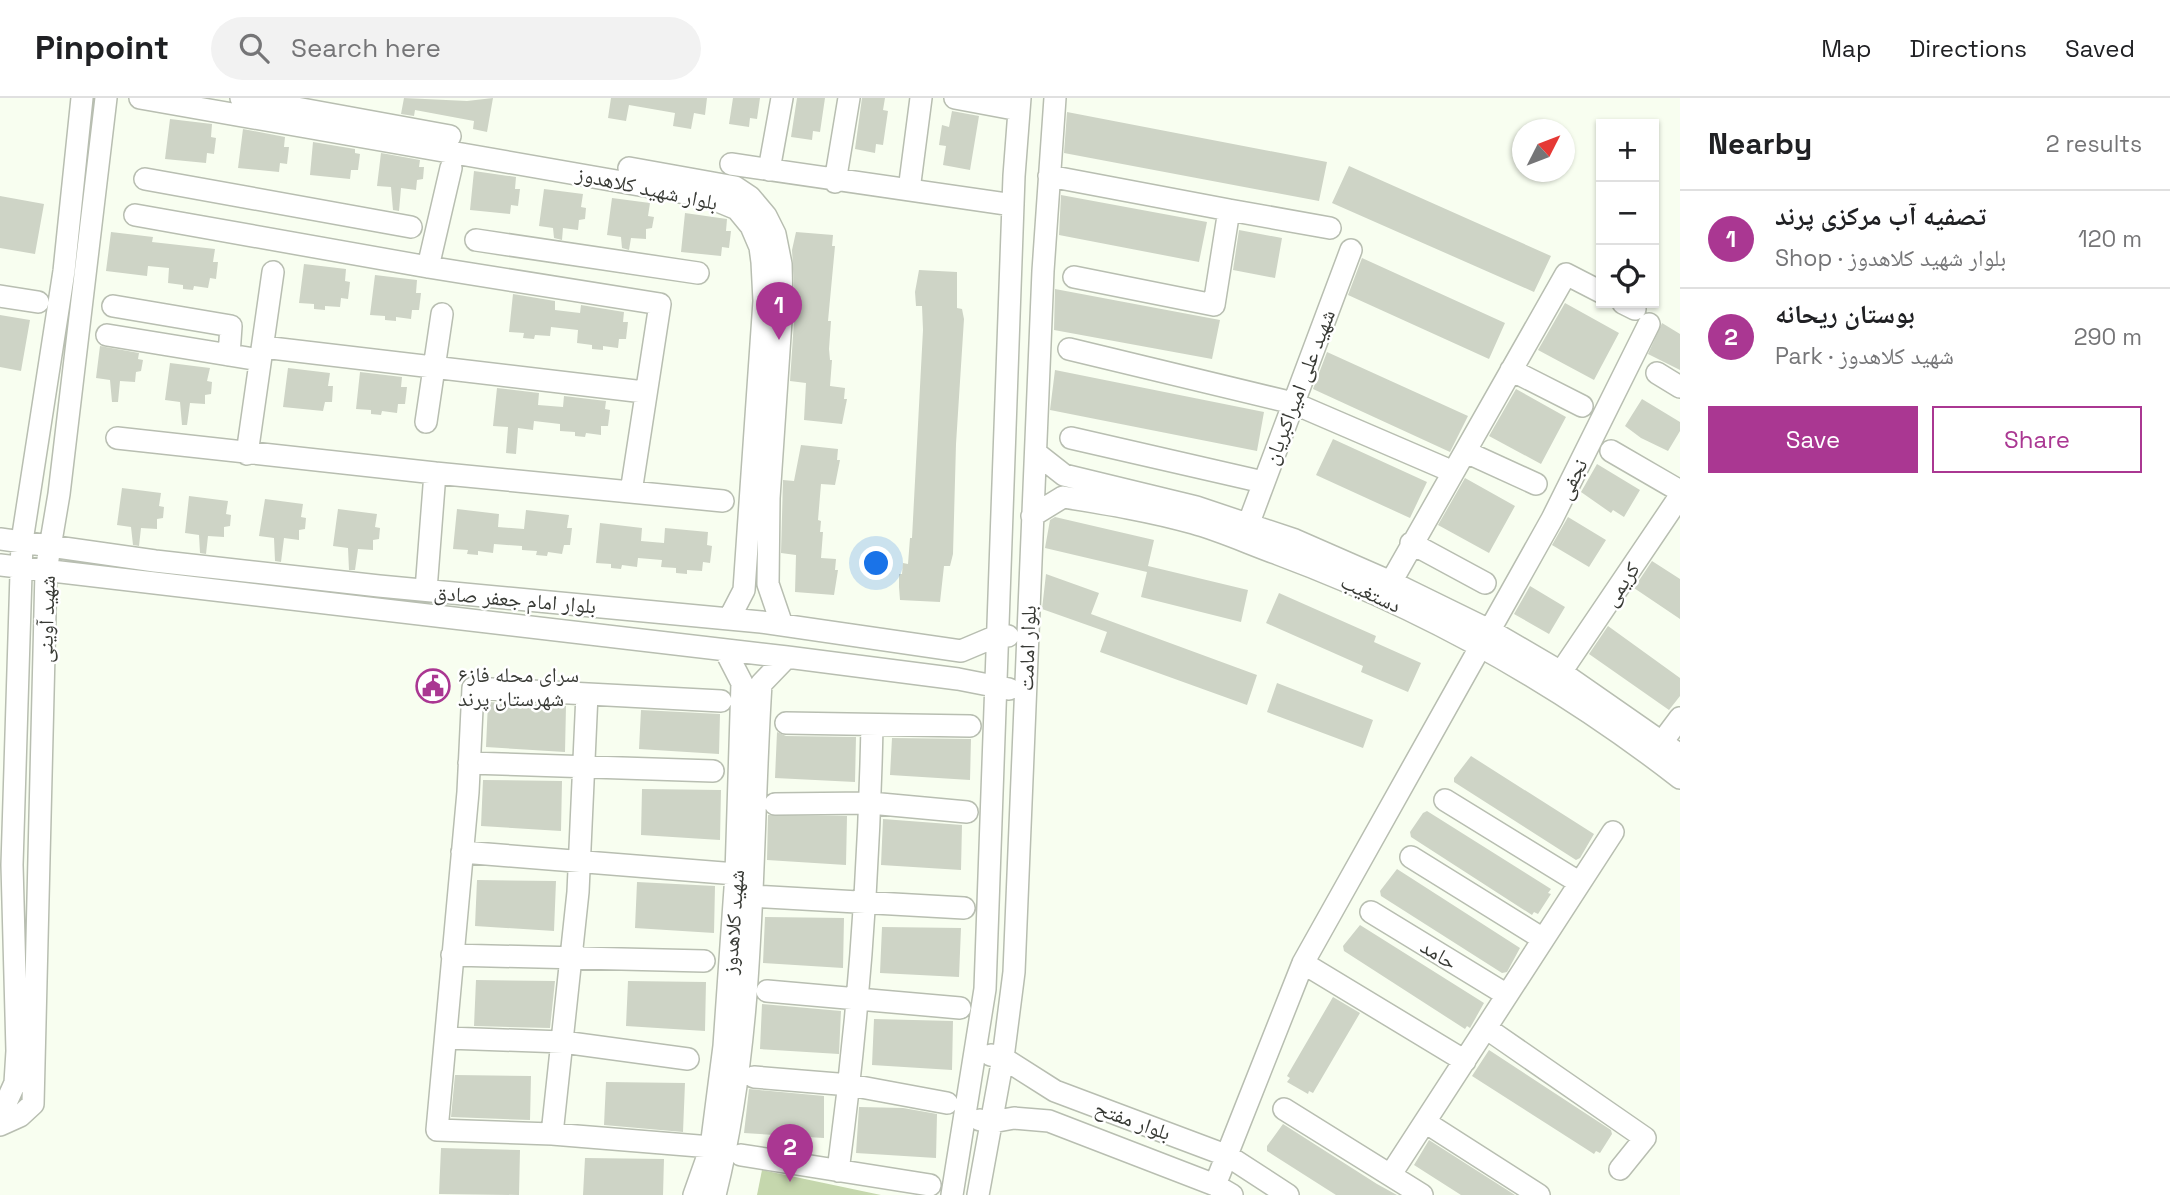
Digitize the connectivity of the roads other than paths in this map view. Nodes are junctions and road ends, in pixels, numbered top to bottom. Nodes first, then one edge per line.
1 (82, 98) edge
2 (106, 98) edge
3 (140, 98) edge
4 (241, 98) edge
5 (782, 98) edge
6 (849, 98) edge
7 (921, 98) edge
8 (955, 98) edge
9 (1055, 98) edge
10 (1020, 104) edge
11 (731, 164) dead end
12 (451, 168) dead end
13 (769, 170) junction
14 (1049, 176) junction
15 (145, 179) dead end
16 (835, 180) junction
17 (909, 190) junction
18 (1013, 205) junction
19 (1229, 210) junction
20 (135, 215) dead end
21 (364, 219) junction
22 (411, 227) dead end
23 (1330, 228) dead end
24 (476, 240) dead end
25 (1351, 250) dead end
26 (359, 254) junction
27 (557, 254) junction
28 (428, 267) junction
29 (273, 272) dead end
30 (698, 273) dead end
31 (1074, 277) dead end
32 (552, 287) junction
33 (1596, 289) edge
34 (0, 296) edge
35 (38, 302) dead end
36 (113, 306) dead end
37 (1636, 312) edge
38 (442, 314) dead end
39 (107, 335) dead end
40 (1069, 349) dead end
41 (261, 354) junction
42 (229, 355) junction
43 (434, 367) junction
44 (1511, 370) junction
45 (1657, 373) dead end
46 (1680, 387) edge
47 (644, 392) junction
48 (1293, 403) junction
49 (1582, 406) dead end
50 (426, 422) dead end
51 (1071, 438) dead end
52 (117, 439) dead end
53 (1611, 451) dead end
54 (1466, 452) junction
55 (1036, 453) junction
56 (247, 454) junction
57 (1444, 468) dead end
58 (435, 473) junction
59 (1064, 475) junction
60 (1263, 482) junction
61 (1536, 484) dead end
62 (631, 492) junction
63 (1680, 494) edge
64 (1063, 497) junction
65 (723, 501) dead end
66 (28, 508) junction
67 (57, 512) junction
68 (1032, 516) junction
69 (1248, 524) junction
70 (0, 539) edge
71 (22, 541) junction
72 (1411, 543) junction
73 (49, 546) junction
74 (10, 566) edge
75 (46, 571) junction
76 (1391, 582) junction
77 (1485, 583) dead end
78 (426, 590) junction
79 (729, 619) junction
80 (782, 625) junction
81 (999, 635) junction
82 (1028, 637) junction
83 (1485, 638) junction
84 (724, 650) junction
85 (961, 651) junction
86 (787, 657) junction
87 (1561, 672) junction
88 (958, 679) junction
89 (751, 684) junction
90 (997, 688) junction
91 (1026, 690) junction
92 (587, 694) junction
93 (722, 701) dead end
94 (1680, 718) edge
95 (786, 723) dead end
96 (872, 725) junction
97 (970, 726) dead end
98 (1662, 742) junction
99 (1680, 755) edge
100 (469, 763) junction
101 (584, 767) junction
102 (713, 771) dead end
103 (1680, 778) edge
104 (746, 790) junction
105 (1445, 800) dead end
106 (870, 803) junction
107 (775, 804) dead end
108 (967, 812) dead end
109 (1613, 832) dead end
110 (462, 852) junction
111 (1411, 858) dead end
112 (579, 863) junction
113 (6, 865) edge
114 (736, 874) junction
115 (1580, 883) junction
116 (751, 896) junction
117 (865, 903) junction
118 (964, 908) dead end
119 (1371, 912) dead end
120 (1543, 939) junction
121 (452, 955) junction
122 (570, 958) junction
123 (704, 961) dead end
124 (1303, 963) junction
125 (767, 991) dead end
126 (1507, 995) junction
127 (858, 998) junction
128 (960, 1008) dead end
129 (1486, 1028) junction
130 (447, 1038) junction
131 (564, 1042) junction
132 (975, 1052) junction
133 (1003, 1058) junction
134 (688, 1059) dead end
135 (1465, 1061) junction
136 (754, 1077) dead end
137 (850, 1085) junction
138 (1055, 1091) junction
139 (947, 1103) dead end
140 (0, 1107) edge
141 (1284, 1109) dead end
142 (965, 1117) junction
143 (1049, 1121) junction
144 (992, 1122) junction
145 (1425, 1122) junction
146 (0, 1124) edge
147 (552, 1133) junction
148 (711, 1147) junction
149 (741, 1155) dead end
150 (1228, 1156) junction
151 (1620, 1169) dead end
152 (838, 1171) junction
153 (1391, 1174) junction
154 (930, 1185) dead end
155 (1223, 1190) edge
156 (694, 1195) edge
157 (715, 1195) edge
158 (952, 1195) edge
159 (978, 1195) edge
160 (1288, 1195) edge
161 (1422, 1195) edge
162 (1539, 1195) edge

1 - 66 street, شهید آوینی
2 - 67 street, شهید آوینی
3 - 79 street, بلوار شهید کلاهدوز
4 - 80 street, بلوار شهید کلاهدوز
5 - 13 street
6 - 16 street
7 - 17 street
8 - 10 street
9 - 14 street, بلوار امامت
10 - 18 street, بلوار امامت
11 - 13 street
12 - 28 street
13 - 16 street
14 - 19 street
14 - 55 street, بلوار امامت
15 - 21 street
16 - 17 street
17 - 18 street
18 - 81 street, بلوار امامت
19 - 23 street
19 - 31 street
20 - 26 street
21 - 22 street
21 - 26 street
24 - 27 street
25 - 48 street, شهید علی امیراکبریان
26 - 28 street
27 - 30 street
27 - 32 street
28 - 32 street
29 - 41 street
32 - 47 street
33 - 44 street
34 - 35 street
36 - 42 street
37 - 83 street, نجفی
38 - 43 street
39 - 42 street
40 - 48 street
41 - 42 street
41 - 43 street
41 - 56 street
43 - 47 street
43 - 50 street
44 - 49 street
44 - 54 street
45 - 46 street
47 - 62 street
48 - 57 street
48 - 60 street, شهید علی امیراکبریان
51 - 60 street
52 - 56 street
53 - 63 street
54 - 61 street
54 - 72 street
55 - 59 street, دستغیب
55 - 68 street, بلوار امامت
56 - 58 street
58 - 62 street
58 - 78 street
59 - 64 street
59 - 69 street, دستغیب
60 - 69 street, شهید علی امیراکبریان
62 - 65 street
63 - 87 street, کریمی
64 - 68 street
64 - 83 street, دستغیب
66 - 67 street
66 - 71 street, شهید آوینی
67 - 73 street, شهید آوینی
68 - 82 street, بلوار امامت
69 - 76 street, دستغیب
70 - 71 street, بلوار امام جعفر صادق
71 - 73 street, بلوار امام جعفر صادق
71 - 74 street, شهید آوینی
72 - 76 street
72 - 77 street
73 - 75 street, شهید آوینی
73 - 78 street, بلوار امام جعفر صادق
74 - 75 street, بلوار امام جعفر صادق
74 - 113 street, شهید آوینی
75 - 84 street, بلوار امام جعفر صادق
75 - 146 street, شهید آوینی
76 - 83 street, دستغیب
78 - 79 street, بلوار امام جعفر صادق
79 - 80 street, بلوار امام جعفر صادق
80 - 85 street, بلوار امام جعفر صادق
81 - 82 street
81 - 85 street
81 - 90 street, بلوار امامت
82 - 91 street, بلوار امامت
83 - 87 street, دستغیب
83 - 103 street, دستغیب
83 - 124 street, نجفی
84 - 86 street, بلوار امام جعفر صادق
84 - 89 street
85 - 88 street
86 - 88 street, بلوار امام جعفر صادق
86 - 89 street
87 - 98 street, دستغیب
88 - 90 street, بلوار امام جعفر صادق
89 - 104 street, شهید کلاهدوز
90 - 91 street, بلوار امام جعفر صادق
90 - 132 street, بلوار امامت
91 - 133 street, بلوار امامت
92 - 93 street
92 - 100 street
92 - 101 street
94 - 98 street
95 - 96 street
96 - 97 street
96 - 106 street
98 - 99 street, دستغیب
100 - 101 street
100 - 110 street
101 - 102 street
101 - 112 street
104 - 114 street, شهید کلاهدوز
104 - 116 street, شهید کلاهدوز
105 - 115 street
106 - 107 street
106 - 108 street
106 - 117 street
109 - 115 street
110 - 112 street
110 - 121 street
111 - 120 street
112 - 114 street
112 - 122 street
113 - 140 street, شهید آوینی
114 - 148 street, شهید کلاهدوز
115 - 120 street
116 - 117 street
116 - 157 street, شهید کلاهدوز
117 - 118 street
117 - 127 street
119 - 126 street, حامد
120 - 126 street
121 - 122 street
121 - 130 street
122 - 123 street
122 - 131 street
124 - 135 street
124 - 150 street, نجفی
125 - 127 street
126 - 129 street
127 - 128 street
127 - 137 street
129 - 135 street
129 - 151 street
130 - 131 street
130 - 147 street
131 - 134 street
131 - 147 street
132 - 133 street, بلوار مفتح
132 - 142 street, بلوار امامت
133 - 138 street, بلوار مفتح
133 - 144 street, بلوار امامت
135 - 145 street
136 - 137 street
137 - 139 street
137 - 152 street
138 - 143 street
138 - 150 street, بلوار مفتح
141 - 153 street
142 - 144 street, بلوار مفتح
142 - 158 street, بلوار امامت
143 - 144 street, بلوار مفتح
143 - 155 street, بلوار مفتح
144 - 159 street, بلوار امامت
145 - 153 street
145 - 162 street
147 - 148 street
148 - 156 street, شهید کلاهدوز
149 - 152 street
150 - 155 street, نجفی
150 - 160 street, بلوار مفتح
152 - 154 street
153 - 161 street

